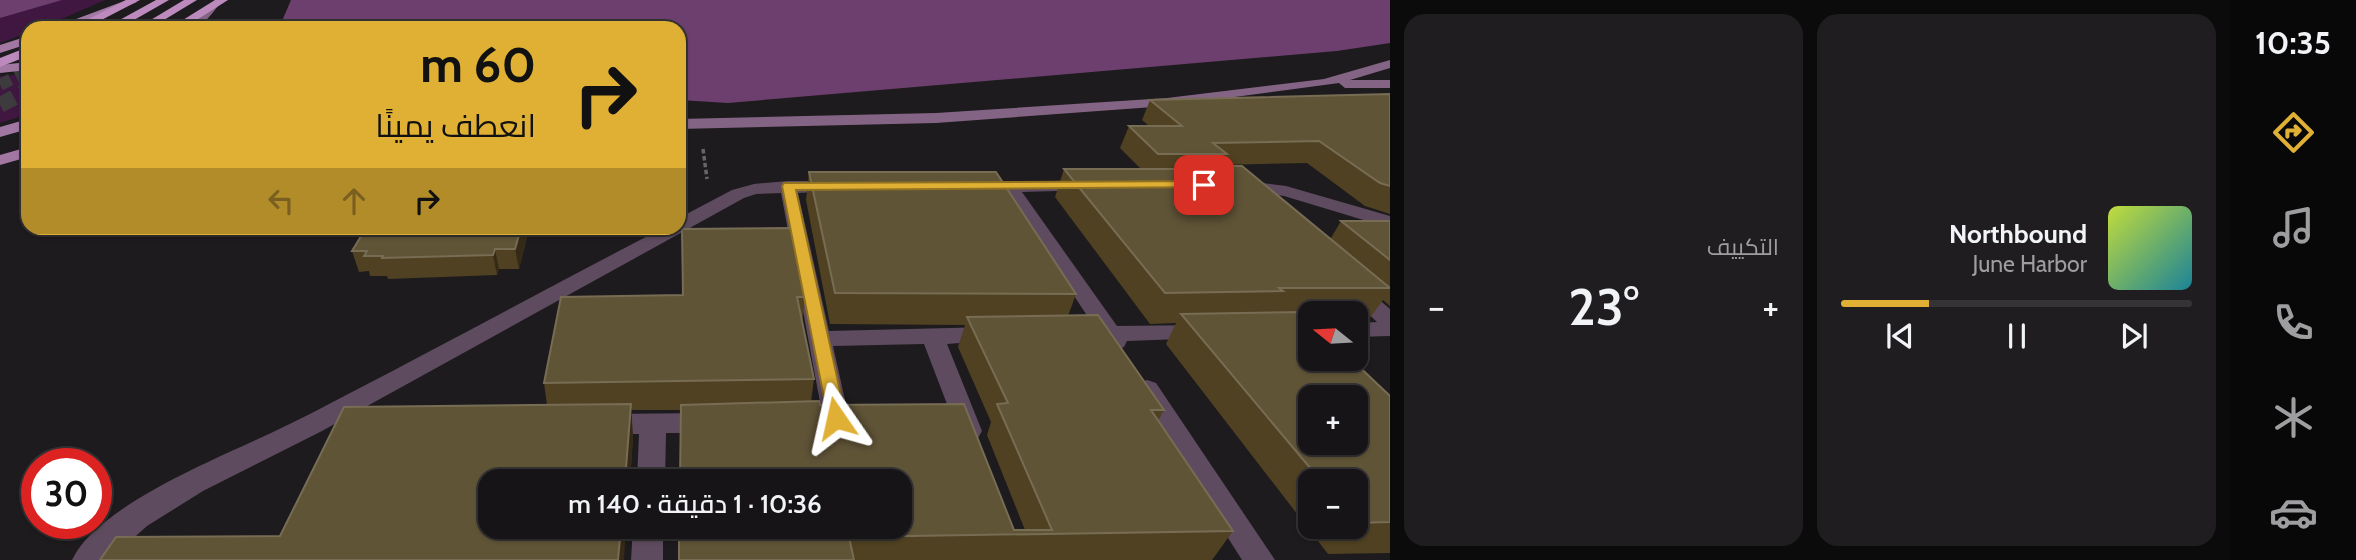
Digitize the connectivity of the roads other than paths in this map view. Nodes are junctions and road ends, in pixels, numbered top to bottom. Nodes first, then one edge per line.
1 (164, 0) edge
2 (192, 0) edge
3 (133, 1) edge
4 (218, 3) edge
5 (77, 21) edge
6 (92, 21) edge
7 (124, 21) edge
8 (154, 21) edge
9 (188, 21) edge
10 (201, 21) edge
11 (21, 42) edge
12 (0, 49) edge
13 (21, 54) edge
14 (0, 63) edge
15 (1390, 64) edge
16 (21, 67) edge
17 (0, 69) edge
18 (1325, 83) junction
19 (1390, 84) edge
20 (686, 124) edge
21 (21, 126) edge
22 (1, 132) edge
23 (21, 154) edge
24 (0, 160) edge
25 (788, 186) junction
26 (1107, 186) edge
27 (858, 187) edge
28 (955, 187) edge
29 (1010, 187) junction
30 (1264, 212) edge
31 (686, 222) edge
32 (1390, 222) edge
33 (662, 235) edge
34 (1337, 275) edge
35 (1390, 321) edge
36 (1390, 329) edge
37 (1368, 330) edge
38 (1222, 332) edge
39 (1111, 334) junction
40 (1015, 335) edge
41 (1056, 335) edge
42 (932, 336) junction
43 (821, 339) junction
44 (836, 418) edge
45 (732, 422) edge
46 (585, 424) edge
47 (653, 424) junction
48 (311, 425) junction
49 (366, 425) edge
50 (977, 452) edge
51 (651, 469) edge
52 (648, 539) edge
53 (88, 560) edge
54 (647, 560) edge
55 (1259, 560) edge

1 - 7 highway
2 - 8 highway
3 - 5 main road
3 - 6 highway
4 - 9 highway
4 - 10 street
11 - 12 main road
13 - 14 highway
15 - 18 street
16 - 17 main road
18 - 19 street
18 - 20 street
21 - 22 main road
23 - 24 main road
25 - 27 street
25 - 31 street
25 - 43 street
26 - 29 street
28 - 29 street
29 - 39 street
30 - 32 street
33 - 48 street
34 - 35 street
36 - 37 street
38 - 39 street
39 - 41 street
39 - 55 street
40 - 42 street
42 - 43 street
42 - 50 street
43 - 44 street
45 - 47 street
46 - 47 street
47 - 51 street
48 - 49 street
48 - 53 street
52 - 54 street

